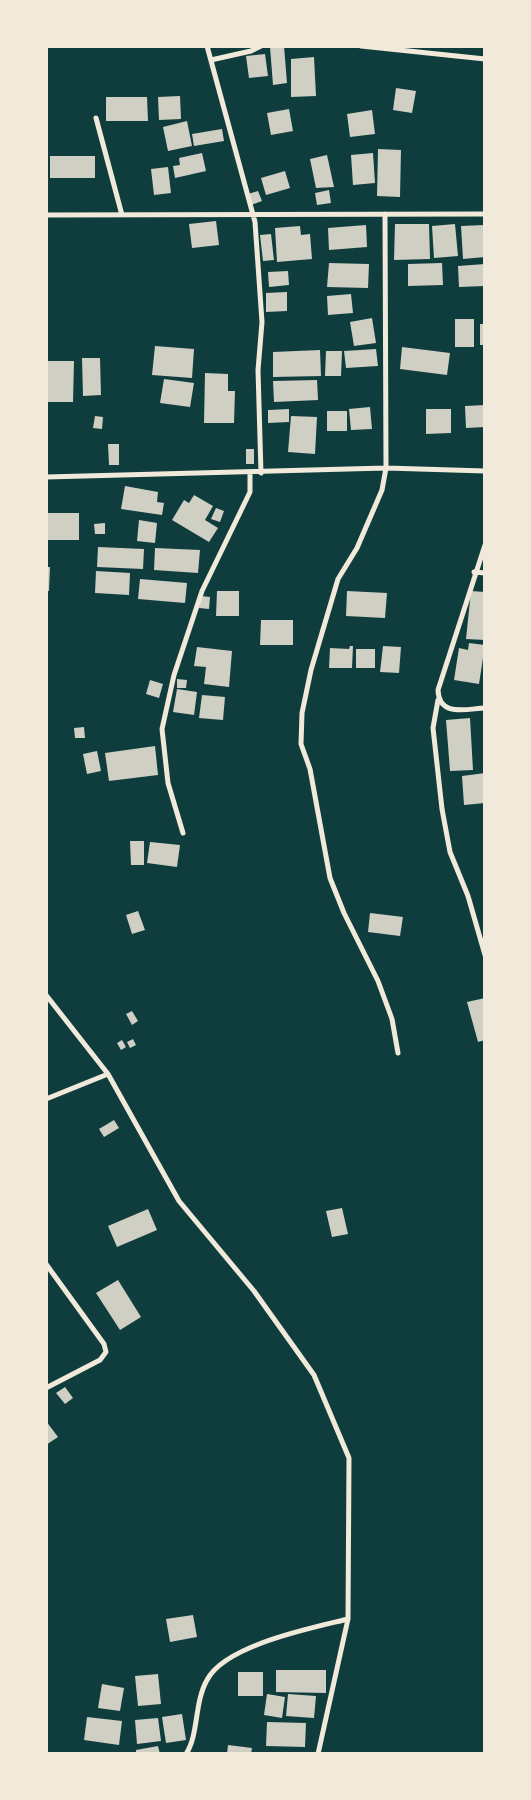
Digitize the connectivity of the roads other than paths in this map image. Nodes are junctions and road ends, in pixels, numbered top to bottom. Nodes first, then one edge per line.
1 (207, 46) edge
2 (261, 46) edge
3 (361, 46) edge
4 (383, 48) edge
5 (485, 59) edge
6 (211, 60) junction
7 (96, 118) dead end
8 (253, 214) junction
9 (385, 214) junction
10 (485, 214) edge
11 (46, 215) edge
12 (122, 215) junction
13 (386, 468) junction
14 (485, 471) edge
15 (250, 473) junction
16 (261, 473) junction
17 (46, 477) edge
18 (485, 546) edge
19 (474, 572) junction
20 (485, 573) edge
21 (438, 700) junction
22 (485, 708) edge
23 (184, 832) dead end
24 (485, 955) edge
25 (46, 995) edge
26 (398, 1053) dead end
27 (108, 1074) junction
28 (46, 1099) edge
29 (46, 1264) edge
30 (46, 1388) edge
31 (348, 1618) junction
32 (186, 1754) edge
33 (318, 1754) edge

1 - 6 street
2 - 6 street
3 - 4 street
4 - 5 street
6 - 8 street
7 - 12 street
8 - 9 street
8 - 12 street
8 - 16 street
9 - 10 street
9 - 13 street
11 - 12 street
13 - 14 street
13 - 16 street
13 - 26 street
15 - 16 street
15 - 17 street
15 - 23 street
18 - 19 street
19 - 20 street
19 - 21 street
21 - 22 street
21 - 24 street
25 - 27 street
27 - 28 street
27 - 31 street
29 - 30 street
31 - 32 street
31 - 33 street

